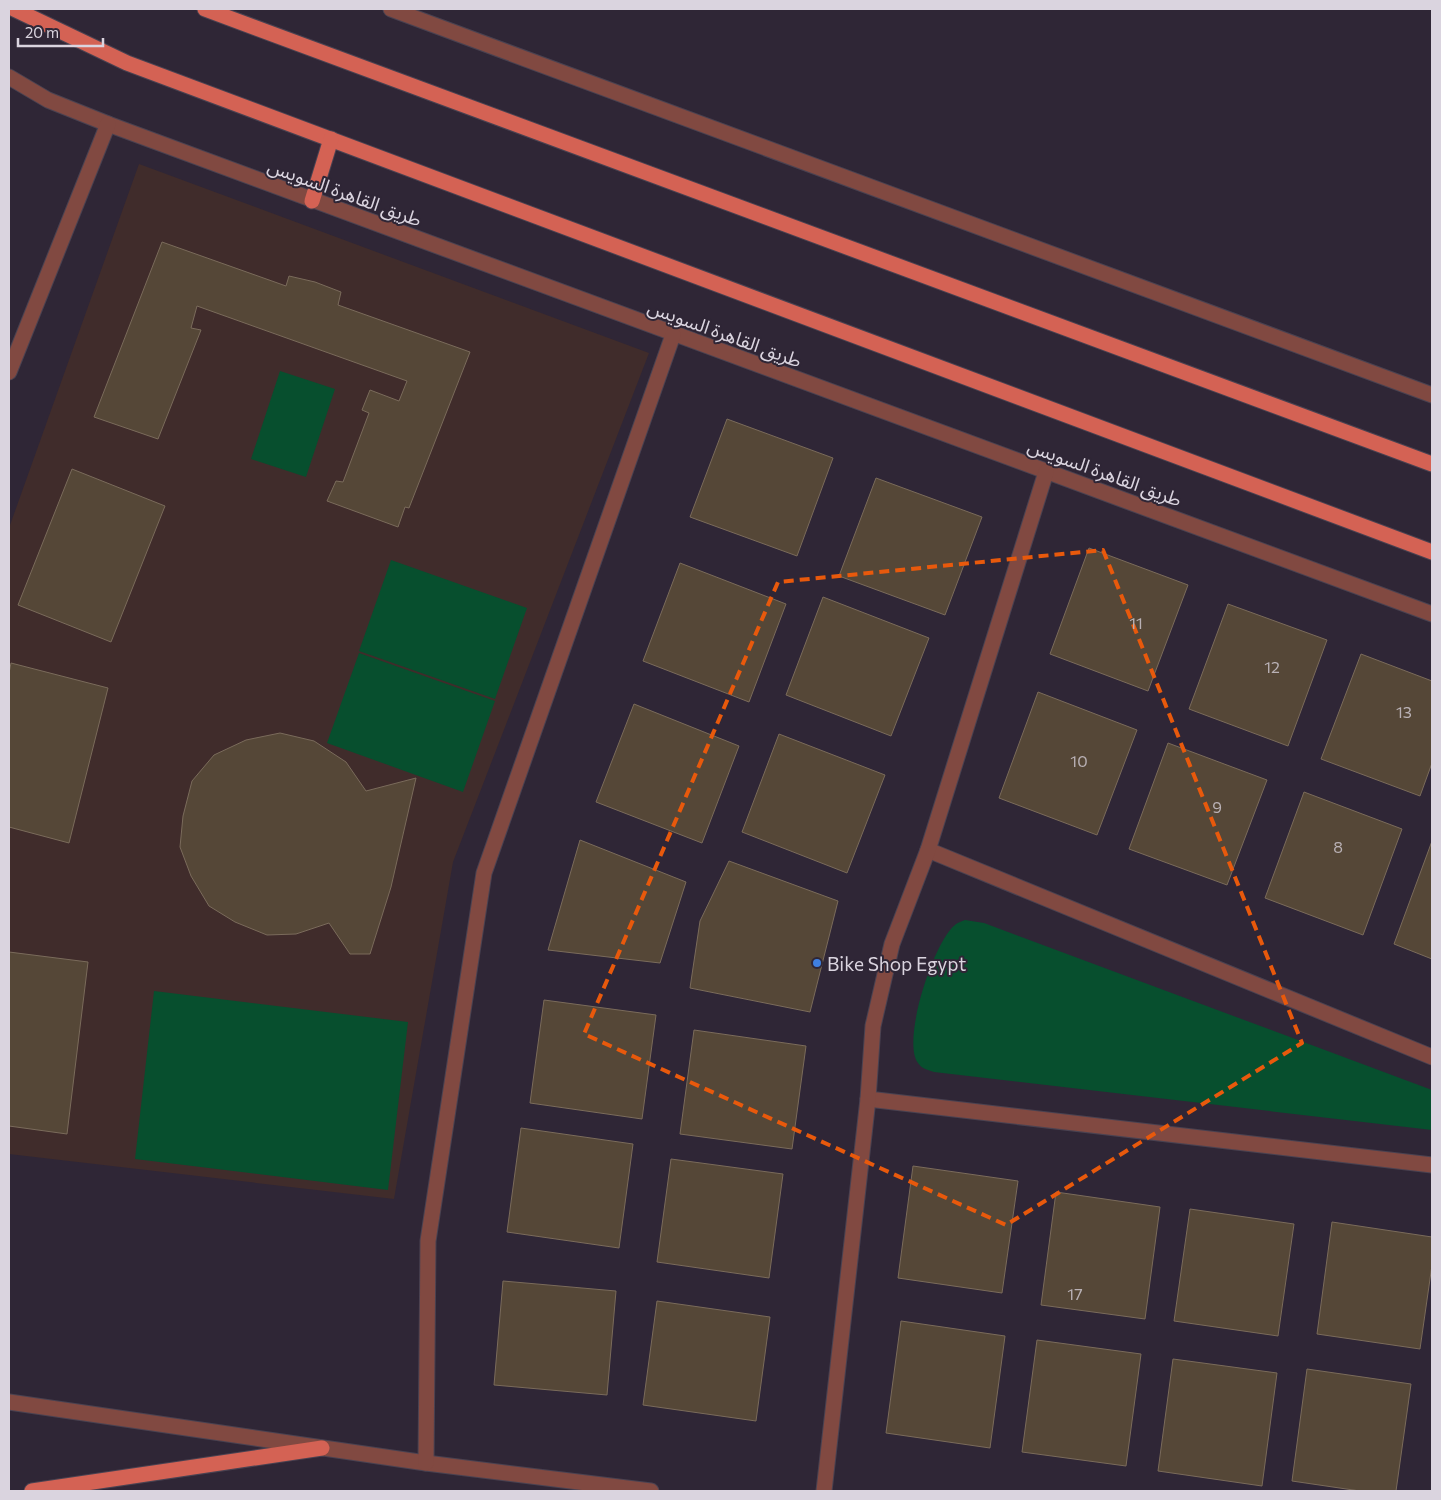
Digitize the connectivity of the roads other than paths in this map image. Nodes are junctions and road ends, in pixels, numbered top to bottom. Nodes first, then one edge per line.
1 (14, 9) edge
2 (205, 9) edge
3 (391, 9) edge
4 (9, 77) edge
5 (108, 124) junction
6 (331, 139) junction
7 (312, 200) junction
8 (673, 335) junction
9 (9, 372) edge
10 (1432, 395) edge
11 (1432, 464) edge
12 (1046, 472) junction
13 (1432, 552) edge
14 (1432, 614) edge
15 (928, 850) junction
16 (1432, 1057) edge
17 (868, 1099) junction
18 (1432, 1165) edge
19 (9, 1402) edge
20 (322, 1448) junction
21 (426, 1463) junction
22 (32, 1491) edge
23 (651, 1491) edge
24 (824, 1491) edge

1 - 6 main road
2 - 11 main road
3 - 10 street
4 - 5 street, طريق القاهرة السويس
5 - 7 street, طريق القاهرة السويس
5 - 9 street
6 - 7 main road
6 - 13 main road
7 - 8 street, طريق القاهرة السويس
8 - 12 street, طريق القاهرة السويس
8 - 21 street
12 - 14 street, طريق القاهرة السويس
12 - 15 street
15 - 16 street
15 - 17 street
17 - 18 street
17 - 24 street
19 - 20 street
20 - 21 street
20 - 22 main road
21 - 23 street

